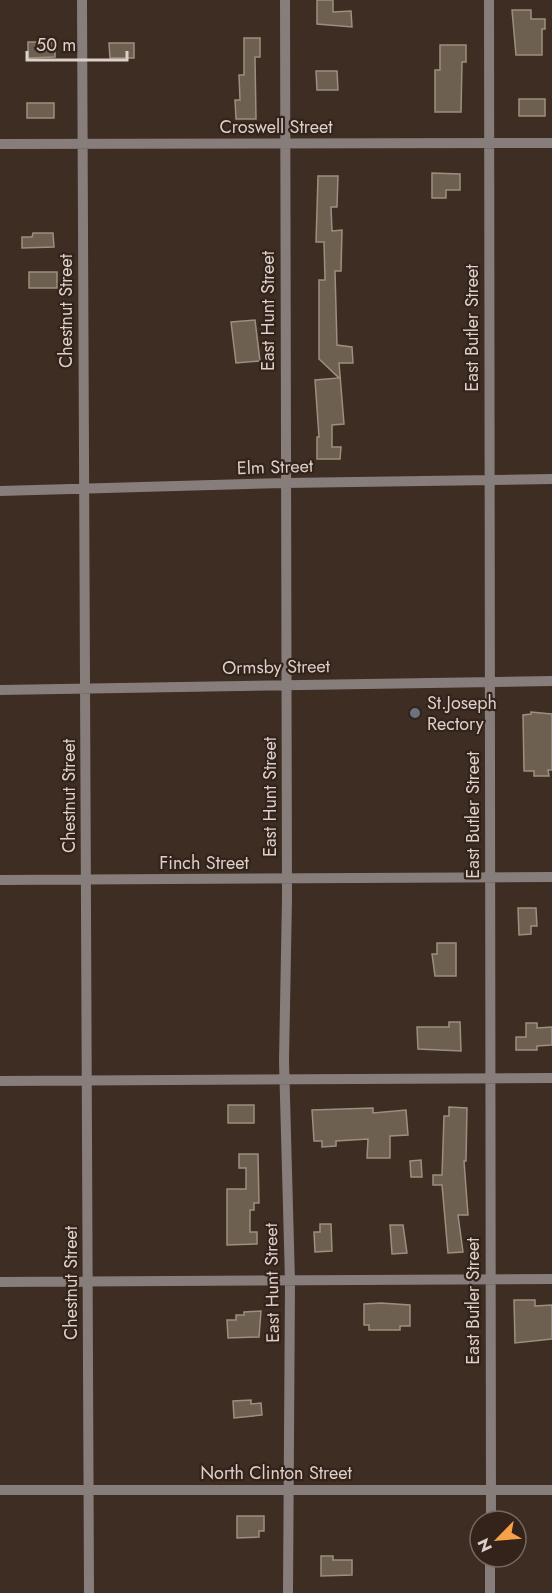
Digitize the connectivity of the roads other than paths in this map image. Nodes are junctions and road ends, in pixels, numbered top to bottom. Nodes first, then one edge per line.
1 (82, 0) edge
2 (285, 0) edge
3 (489, 0) edge
4 (285, 143) junction
5 (489, 143) junction
6 (552, 143) edge
7 (0, 144) edge
8 (83, 144) junction
9 (488, 478) junction
10 (552, 479) edge
11 (285, 483) junction
12 (82, 489) junction
13 (0, 491) edge
14 (489, 681) junction
15 (552, 681) edge
16 (285, 684) junction
17 (86, 687) junction
18 (0, 690) edge
19 (552, 877) edge
20 (490, 878) junction
21 (286, 879) junction
22 (0, 880) edge
23 (85, 880) junction
24 (490, 1078) junction
25 (552, 1078) edge
26 (284, 1079) junction
27 (87, 1080) junction
28 (0, 1081) edge
29 (490, 1279) junction
30 (552, 1279) edge
31 (290, 1281) junction
32 (0, 1282) edge
33 (87, 1282) junction
34 (89, 1488) junction
35 (0, 1490) edge
36 (290, 1490) junction
37 (552, 1490) edge
38 (491, 1491) junction
39 (491, 1509) edge
40 (490, 1569) edge
41 (89, 1593) edge
42 (288, 1593) edge
43 (490, 1593) edge

1 - 8 street, Chestnut Street
2 - 4 street, East Hunt Street
3 - 5 street, East Butler Street
4 - 5 street, Croswell Street
4 - 8 street, Croswell Street
4 - 11 street, East Hunt Street
5 - 6 street, Croswell Street
5 - 9 street, East Butler Street
7 - 8 street, Croswell Street
8 - 12 street, Chestnut Street
9 - 10 street, Elm Street
9 - 11 street, Elm Street
9 - 14 street, East Butler Street
11 - 12 street, Elm Street
11 - 16 street, East Hunt Street
12 - 13 street, Elm Street
12 - 17 street, Chestnut Street
14 - 15 street, Ormsby Street
14 - 16 street, Ormsby Street
14 - 20 street, East Butler Street
16 - 17 street, Ormsby Street
16 - 21 street, East Hunt Street
17 - 18 street, Ormsby Street
17 - 23 street, Chestnut Street
19 - 20 street, Finch Street
20 - 21 street, Finch Street
20 - 24 street, East Butler Street
21 - 23 street, Finch Street
21 - 26 street, East Hunt Street
22 - 23 street, Finch Street
23 - 27 street, Chestnut Street
24 - 25 street
24 - 26 street
24 - 29 street, East Butler Street
26 - 27 street
26 - 31 street, East Hunt Street
27 - 28 street
27 - 33 street, Chestnut Street
29 - 30 street
29 - 31 street
29 - 38 street, East Butler Street
31 - 33 street
31 - 36 street, East Hunt Street
32 - 33 street
33 - 34 street, Chestnut Street
34 - 35 street, North Clinton Street
34 - 36 street, North Clinton Street
34 - 41 street, Chestnut Street
36 - 38 street, North Clinton Street
36 - 42 street, East Hunt Street
37 - 38 street, North Clinton Street
38 - 39 street, East Butler Street
40 - 43 street

